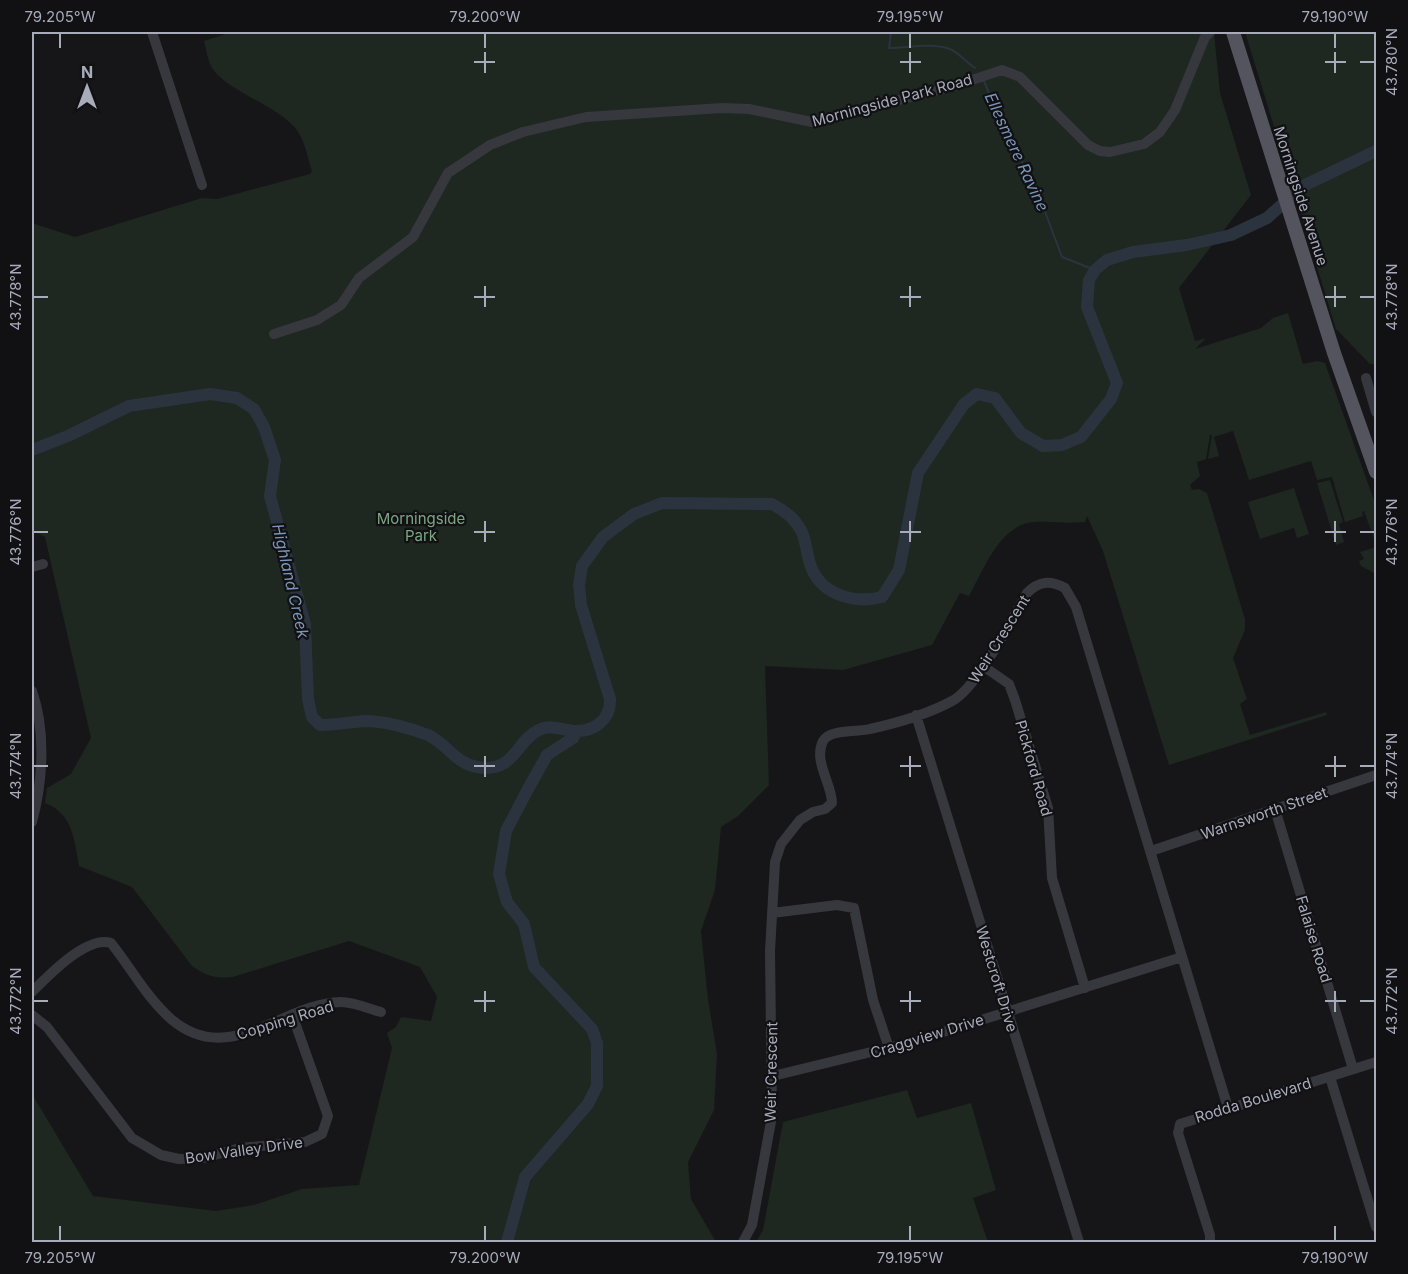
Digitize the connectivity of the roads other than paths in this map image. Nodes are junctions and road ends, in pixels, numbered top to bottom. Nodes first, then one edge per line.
1 (152, 32) edge
2 (1210, 32) edge
3 (1233, 32) edge
4 (202, 185) dead end
5 (274, 334) dead end
6 (1366, 378) dead end
7 (1377, 412) edge
8 (1377, 472) edge
9 (43, 564) dead end
10 (32, 567) edge
11 (983, 666) junction
12 (32, 691) edge
13 (916, 715) junction
14 (1376, 776) edge
15 (34, 794) edge
16 (1275, 809) junction
17 (32, 822) edge
18 (1151, 851) junction
19 (772, 913) junction
20 (1182, 957) junction
21 (1085, 987) junction
22 (32, 992) edge
23 (1007, 1011) junction
24 (381, 1012) dead end
25 (32, 1016) edge
26 (293, 1017) junction
27 (888, 1048) junction
28 (1377, 1062) edge
29 (1353, 1069) junction
30 (773, 1077) junction
31 (1330, 1077) junction
32 (1227, 1108) junction
33 (1377, 1227) edge
34 (743, 1242) edge
35 (1079, 1242) edge
36 (1210, 1242) edge

1 - 4 street
2 - 5 street, Morningside Park Road
3 - 8 main road, Morningside Avenue
6 - 7 street
9 - 10 street
11 - 13 street, Weir Crescent
11 - 18 street, Weir Crescent
11 - 21 street, Pickford Road
12 - 15 street
13 - 19 street, Weir Crescent
13 - 23 street, Westcroft Drive
14 - 16 street, Warnsworth Street
15 - 17 street
16 - 18 street, Warnsworth Street
16 - 29 street, Falaise Road
18 - 20 street, Weir Crescent
19 - 27 street
19 - 30 street, Weir Crescent
20 - 21 street, Craggview Drive
20 - 32 street, Weir Crescent
21 - 23 street, Craggview Drive
22 - 26 street, Copping Road
23 - 27 street, Craggview Drive
23 - 35 street, Westcroft Drive
24 - 26 street, Copping Road
25 - 26 street, Bow Valley Drive
27 - 30 street, Craggview Drive
28 - 29 street, Rodda Boulevard
29 - 31 street, Rodda Boulevard
30 - 34 street, Weir Crescent
31 - 32 street, Rodda Boulevard
31 - 33 street
32 - 36 street, Rodda Boulevard

